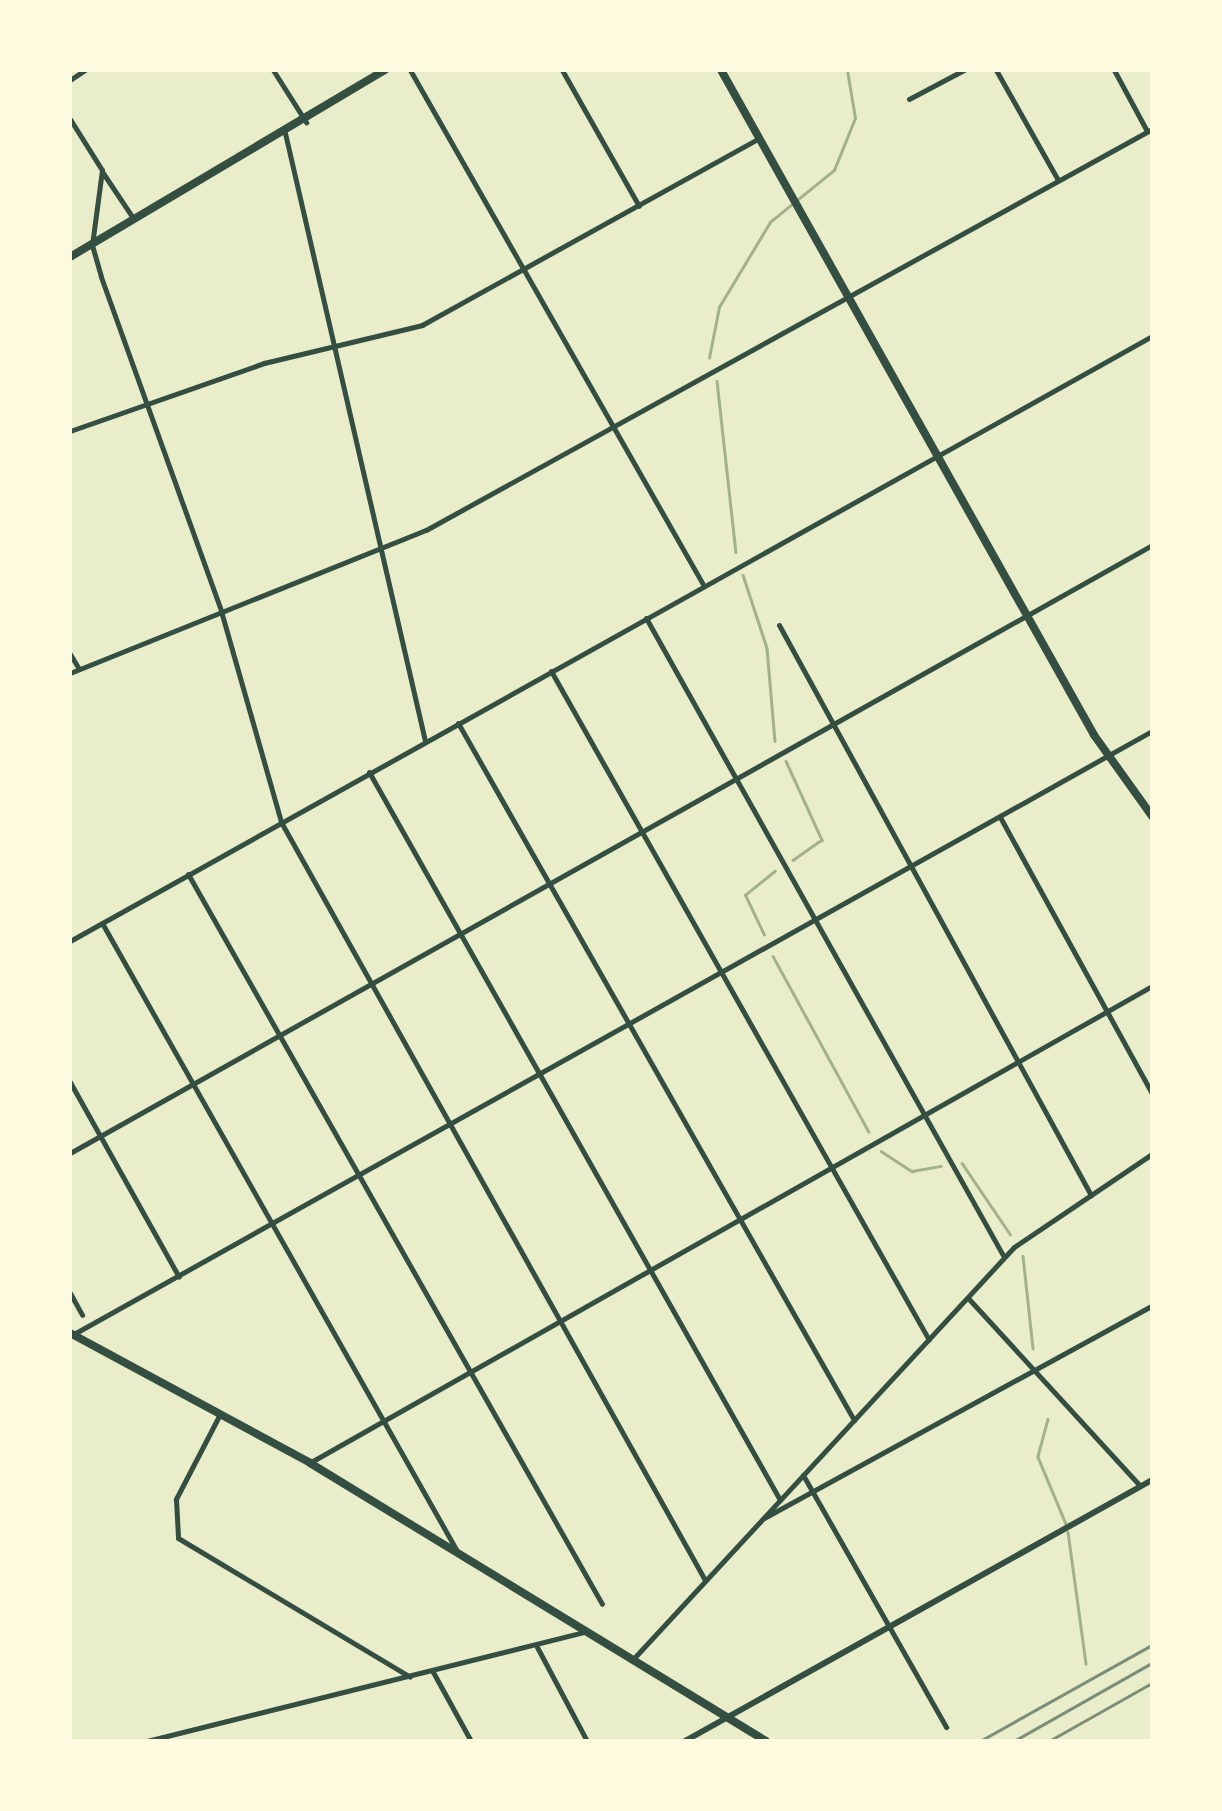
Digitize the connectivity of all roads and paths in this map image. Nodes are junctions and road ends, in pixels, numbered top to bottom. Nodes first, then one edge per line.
1 (85, 70) edge
2 (273, 70) edge
3 (385, 70) edge
4 (410, 70) edge
5 (562, 70) edge
6 (721, 70) edge
7 (964, 70) edge
8 (996, 70) edge
9 (1114, 70) edge
10 (70, 80) edge
11 (909, 99) dead end
12 (70, 120) edge
13 (306, 122) junction
14 (1150, 130) edge
15 (285, 134) junction
16 (759, 138) junction
17 (102, 170) junction
18 (1058, 180) junction
19 (639, 206) junction
20 (134, 220) junction
21 (92, 245) junction
22 (70, 257) edge
23 (524, 270) junction
24 (848, 296) junction
25 (1152, 336) edge
26 (334, 346) junction
27 (147, 404) junction
28 (614, 428) junction
29 (70, 431) edge
30 (938, 458) junction
31 (1152, 545) edge
32 (382, 552) junction
33 (704, 586) junction
34 (221, 611) junction
35 (1027, 616) junction
36 (646, 618) junction
37 (779, 625) dead end
38 (70, 654) edge
39 (78, 669) junction
40 (551, 670) junction
41 (70, 673) edge
42 (458, 722) junction
43 (830, 726) junction
44 (1152, 731) edge
45 (424, 741) junction
46 (1108, 756) junction
47 (369, 772) junction
48 (737, 779) junction
49 (1152, 816) edge
50 (1000, 817) junction
51 (281, 822) junction
52 (642, 832) junction
53 (908, 869) junction
54 (188, 874) junction
55 (550, 884) junction
56 (816, 921) junction
57 (102, 924) junction
58 (461, 933) junction
59 (70, 942) edge
60 (722, 974) junction
61 (371, 984) junction
62 (1152, 986) edge
63 (1107, 1012) junction
64 (630, 1026) junction
65 (279, 1035) junction
66 (1014, 1064) junction
67 (542, 1075) junction
68 (70, 1082) edge
69 (192, 1084) junction
70 (1152, 1093) edge
71 (924, 1114) junction
72 (450, 1126) junction
73 (100, 1136) junction
74 (70, 1154) edge
75 (1152, 1154) edge
76 (831, 1166) junction
77 (358, 1177) junction
78 (1091, 1195) junction
79 (739, 1218) junction
80 (272, 1225) junction
81 (1004, 1257) junction
82 (652, 1267) junction
83 (178, 1276) junction
84 (70, 1293) edge
85 (968, 1298) junction
86 (1152, 1306) edge
87 (82, 1314) dead end
88 (558, 1319) junction
89 (71, 1334) edge
90 (929, 1340) junction
91 (467, 1370) junction
92 (1035, 1372) junction
93 (220, 1414) junction
94 (382, 1418) junction
95 (854, 1420) junction
96 (310, 1463) junction
97 (803, 1475) junction
98 (1152, 1480) edge
99 (1140, 1486) junction
100 (814, 1494) junction
101 (780, 1500) junction
102 (761, 1520) junction
103 (457, 1551) junction
104 (706, 1580) junction
105 (602, 1604) dead end
106 (890, 1626) junction
107 (589, 1629) junction
108 (537, 1647) junction
109 (635, 1657) junction
110 (433, 1672) junction
111 (410, 1677) junction
112 (730, 1716) junction
113 (946, 1727) dead end
114 (146, 1741) edge
115 (470, 1741) edge
116 (587, 1741) edge
117 (685, 1741) edge
118 (766, 1741) edge

1 - 10 street
2 - 13 street
3 - 13 main road
4 - 23 street
5 - 19 street
6 - 16 main road
7 - 11 street
8 - 18 street
9 - 14 street
12 - 17 street
13 - 15 main road
14 - 18 street
15 - 20 main road
15 - 26 street
16 - 19 street
16 - 24 main road
17 - 20 street
17 - 21 street
18 - 24 street
19 - 23 street
20 - 21 main road
21 - 22 main road
21 - 27 street
23 - 26 street
23 - 28 street
24 - 28 street
24 - 30 main road
25 - 30 street
26 - 27 street
26 - 32 street
27 - 29 street
27 - 34 street
28 - 32 street
28 - 33 street
30 - 33 street
30 - 35 main road
31 - 35 street
32 - 34 street
32 - 45 street
33 - 36 street
34 - 39 street
34 - 51 street
35 - 43 street
35 - 46 main road
36 - 40 street
36 - 48 street
37 - 43 street
38 - 39 street
39 - 41 street
40 - 42 street
40 - 52 street
42 - 45 street
42 - 55 street
43 - 48 street
43 - 53 street
44 - 46 street
45 - 47 street
46 - 49 main road
46 - 50 street
47 - 51 street
47 - 58 street
48 - 52 street
48 - 56 street
50 - 53 street
50 - 63 street
51 - 54 street
51 - 61 street
52 - 55 street
52 - 60 street
53 - 56 street
53 - 66 street
54 - 57 street
54 - 65 street
55 - 58 street
55 - 64 street
56 - 60 street
56 - 71 street
57 - 59 street
57 - 69 street
58 - 61 street
58 - 67 street
60 - 64 street
60 - 76 street
61 - 65 street
61 - 72 street
62 - 63 street
63 - 66 street
63 - 70 street
64 - 67 street
64 - 79 street
65 - 69 street
65 - 77 street
66 - 71 street
66 - 78 street
67 - 72 street
67 - 82 street
68 - 73 street
69 - 73 street
69 - 80 street
71 - 76 street
71 - 81 street
72 - 77 street
72 - 88 street
73 - 74 street
73 - 83 street
75 - 78 street
76 - 79 street
76 - 90 street
77 - 80 street
77 - 91 street
78 - 81 street
79 - 82 street
79 - 95 street
80 - 83 street
80 - 94 street
81 - 85 street
82 - 88 street
82 - 101 street
83 - 89 street
84 - 87 street
85 - 90 street
85 - 92 street
86 - 92 street
88 - 91 street
88 - 104 street
89 - 93 main road
90 - 95 street
91 - 94 street
91 - 105 street
92 - 99 street
92 - 100 street
93 - 96 main road
93 - 111 street
94 - 96 street
94 - 103 street
95 - 97 street
96 - 103 main road
97 - 100 street
97 - 101 street
98 - 99 street
99 - 106 street
100 - 102 street
100 - 106 street
101 - 102 street
102 - 104 street
103 - 107 main road
104 - 109 street
106 - 112 street
106 - 113 street
107 - 108 street
107 - 109 main road
108 - 110 street
108 - 116 street
109 - 112 main road
110 - 111 street
110 - 115 street
111 - 114 street
112 - 117 street
112 - 118 main road

